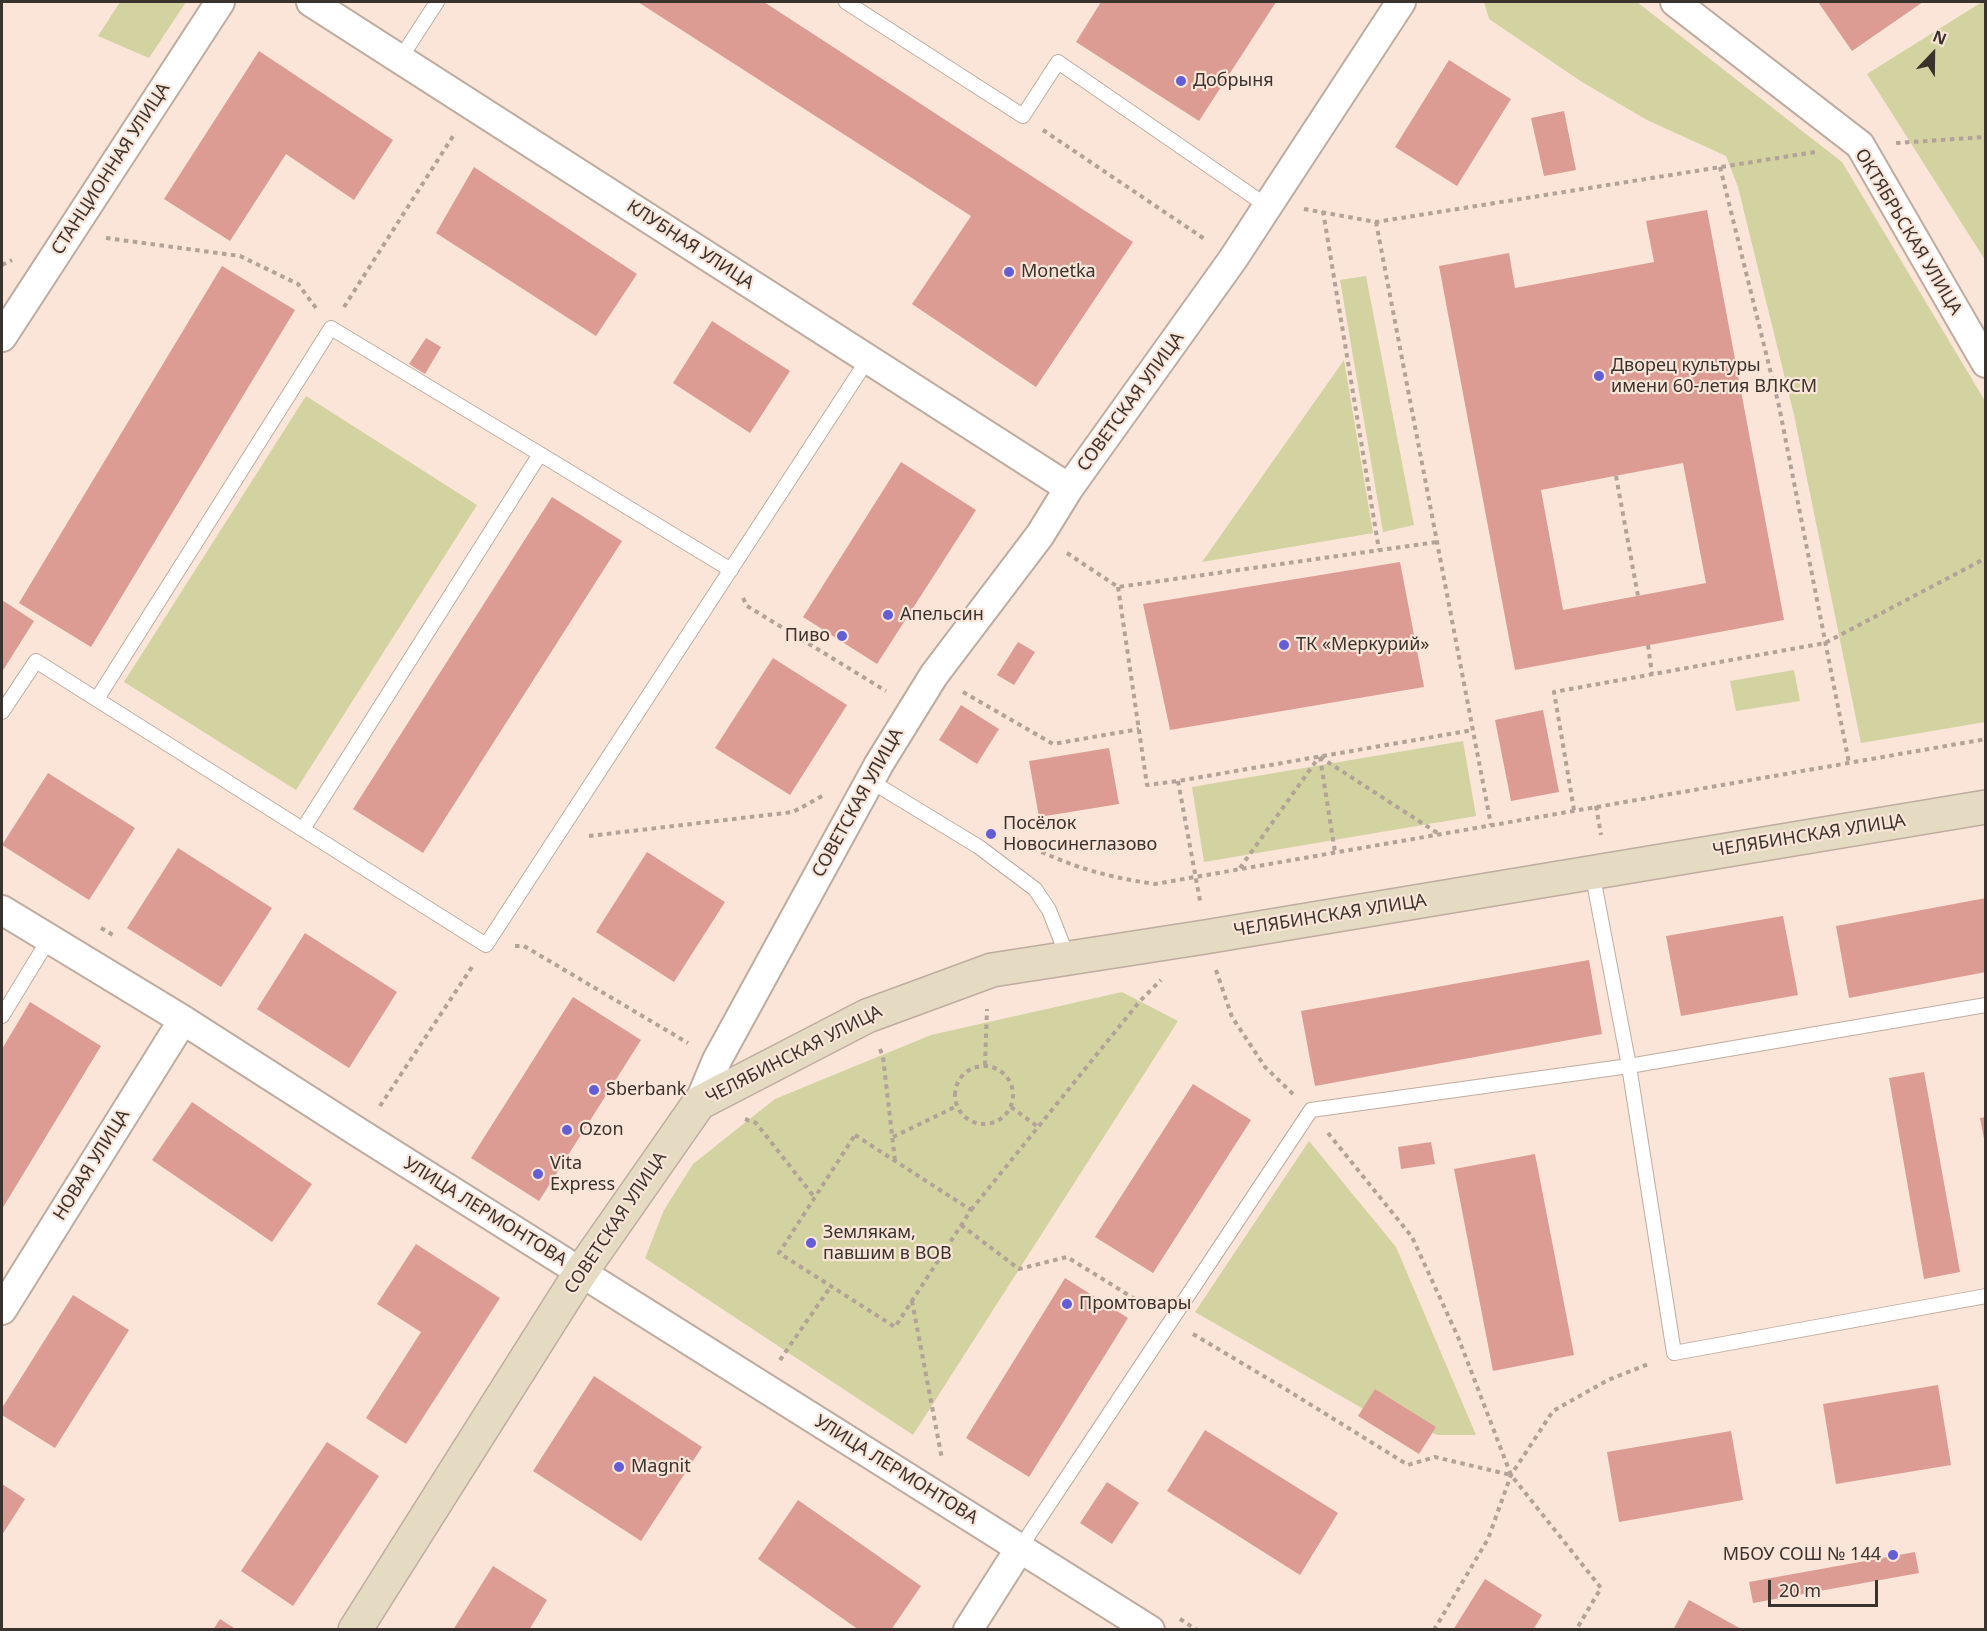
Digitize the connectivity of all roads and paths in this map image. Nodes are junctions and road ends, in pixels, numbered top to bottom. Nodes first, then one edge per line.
1 (220, 2) edge
2 (311, 2) edge
3 (437, 2) edge
4 (846, 2) edge
5 (1401, 2) edge
6 (1675, 2) edge
7 (400, 59) junction
8 (472, 105) junction
9 (1023, 116) junction
10 (1986, 137) edge
11 (1860, 145) junction
12 (1720, 167) junction
13 (1267, 206) junction
14 (1323, 211) junction
15 (1376, 222) junction
16 (69, 233) junction
17 (1233, 259) junction
18 (331, 328) junction
19 (2, 337) edge
20 (868, 359) junction
21 (1986, 363) edge
22 (540, 454) junction
23 (1616, 476) dead end
24 (1069, 488) junction
25 (1040, 535) junction
26 (1437, 542) junction
27 (1379, 550) junction
28 (1986, 558) edge
29 (731, 570) junction
30 (1118, 587) junction
31 (1638, 596) dead end
32 (1825, 643) junction
33 (1648, 645) dead end
34 (1652, 674) junction
35 (934, 675) junction
36 (97, 699) junction
37 (913, 707) junction
38 (2, 712) edge
39 (1139, 729) junction
40 (1473, 730) junction
41 (1986, 739) edge
42 (1320, 757) junction
43 (1849, 763) junction
44 (870, 780) junction
45 (1178, 781) junction
46 (831, 791) dead end
47 (1986, 807) edge
48 (1574, 810) junction
49 (1491, 825) junction
50 (303, 829) junction
51 (1439, 834) junction
52 (1015, 839) dead end
53 (555, 840) junction
54 (1335, 852) junction
55 (1240, 868) junction
56 (1592, 872) junction
57 (1197, 876) junction
58 (2, 910) edge
59 (1205, 937) junction
60 (49, 939) junction
61 (486, 945) junction
62 (1068, 958) junction
63 (1140, 1001) dead end
64 (1986, 1005) edge
65 (2, 1016) edge
66 (183, 1020) junction
67 (985, 1022) dead end
68 (883, 1057) dead end
69 (717, 1060) junction
70 (985, 1065) junction
71 (1629, 1066) junction
72 (699, 1103) junction
73 (957, 1106) junction
74 (1011, 1107) junction
75 (1311, 1110) junction
76 (1038, 1126) junction
77 (361, 1134) junction
78 (893, 1137) junction
79 (895, 1161) junction
80 (815, 1197) junction
81 (971, 1210) junction
82 (961, 1226) junction
83 (581, 1272) junction
84 (831, 1286) junction
85 (1986, 1296) edge
86 (912, 1301) junction
87 (2, 1310) edge
88 (1171, 1322) junction
89 (786, 1351) dead end
90 (1674, 1353) junction
91 (944, 1469) dead end
92 (1511, 1475) junction
93 (1020, 1548) junction
94 (355, 1629) edge
95 (968, 1629) edge
96 (1150, 1629) edge
97 (1434, 1629) edge
98 (1576, 1629) edge

1 - 16 street, СТАНЦИОННАЯ УЛИЦА
2 - 7 street, КЛУБНАЯ УЛИЦА
3 - 7 lane
4 - 9 lane
5 - 13 street, СОВЕТСКАЯ УЛИЦА
6 - 11 street, ОКТЯБРЬСКАЯ УЛИЦА
7 - 8 street, КЛУБНАЯ УЛИЦА
8 - 18 path
8 - 20 street, КЛУБНАЯ УЛИЦА
9 - 13 lane
9 - 17 path
10 - 11 path
11 - 12 path
11 - 21 street, ОКТЯБРЬСКАЯ УЛИЦА
12 - 15 path
12 - 32 path
13 - 14 path
13 - 17 street, СОВЕТСКАЯ УЛИЦА
14 - 15 path
14 - 27 path
15 - 26 path
16 - 18 path
16 - 19 street, СТАНЦИОННАЯ УЛИЦА
17 - 24 street, СОВЕТСКАЯ УЛИЦА
18 - 22 lane
18 - 36 lane
20 - 24 street, КЛУБНАЯ УЛИЦА
20 - 29 lane
22 - 29 lane
22 - 50 lane
23 - 31 path
24 - 25 street, СОВЕТСКАЯ УЛИЦА
25 - 30 path
25 - 35 street, СОВЕТСКАЯ УЛИЦА
26 - 27 path
26 - 40 path
27 - 30 path
28 - 32 path
29 - 37 path
29 - 53 lane
30 - 39 path
32 - 34 path
32 - 43 path
33 - 34 path
34 - 48 path
35 - 37 street, СОВЕТСКАЯ УЛИЦА
35 - 39 path
36 - 38 lane
36 - 50 lane
37 - 44 street, СОВЕТСКАЯ УЛИЦА
39 - 45 path
40 - 42 path
40 - 49 path
41 - 43 path
42 - 45 path
42 - 51 path
42 - 54 path
42 - 55 path
43 - 48 path
44 - 62 lane
44 - 69 street, СОВЕТСКАЯ УЛИЦА
45 - 57 path
46 - 53 path
47 - 56 street, ЧЕЛЯБИНСКАЯ УЛИЦА
48 - 49 path
49 - 51 path
50 - 61 lane
51 - 54 path
52 - 57 path
53 - 61 lane
54 - 55 path
55 - 57 path
56 - 59 street, ЧЕЛЯБИНСКАЯ УЛИЦА
56 - 71 lane
57 - 59 path
58 - 60 street, УЛИЦА ЛЕРМОНТОВА
59 - 62 street, ЧЕЛЯБИНСКАЯ УЛИЦА
59 - 75 path
60 - 65 lane
60 - 66 street, УЛИЦА ЛЕРМОНТОВА
61 - 69 path
61 - 77 path
62 - 72 street, ЧЕЛЯБИНСКАЯ УЛИЦА
63 - 76 path
64 - 71 lane
66 - 77 street, УЛИЦА ЛЕРМОНТОВА
66 - 87 street, НОВАЯ УЛИЦА
67 - 70 path
68 - 78 path
69 - 72 street, СОВЕТСКАЯ УЛИЦА
70 - 73 path
70 - 74 path
71 - 75 lane
71 - 90 lane
72 - 80 path
72 - 83 street, СОВЕТСКАЯ УЛИЦА
73 - 74 path
73 - 78 path
74 - 76 path
75 - 88 lane
75 - 92 path
76 - 81 path
77 - 83 street, УЛИЦА ЛЕРМОНТОВА
78 - 79 path
79 - 80 path
79 - 81 path
80 - 84 path
81 - 82 path
82 - 86 path
82 - 88 path
83 - 93 street, УЛИЦА ЛЕРМОНТОВА
83 - 94 street, СОВЕТСКАЯ УЛИЦА
84 - 86 path
84 - 89 path
85 - 90 lane
86 - 91 path
88 - 92 path
88 - 93 lane
90 - 92 path
92 - 97 path
92 - 98 path
93 - 95 street
93 - 96 street, УЛИЦА ЛЕРМОНТОВА

